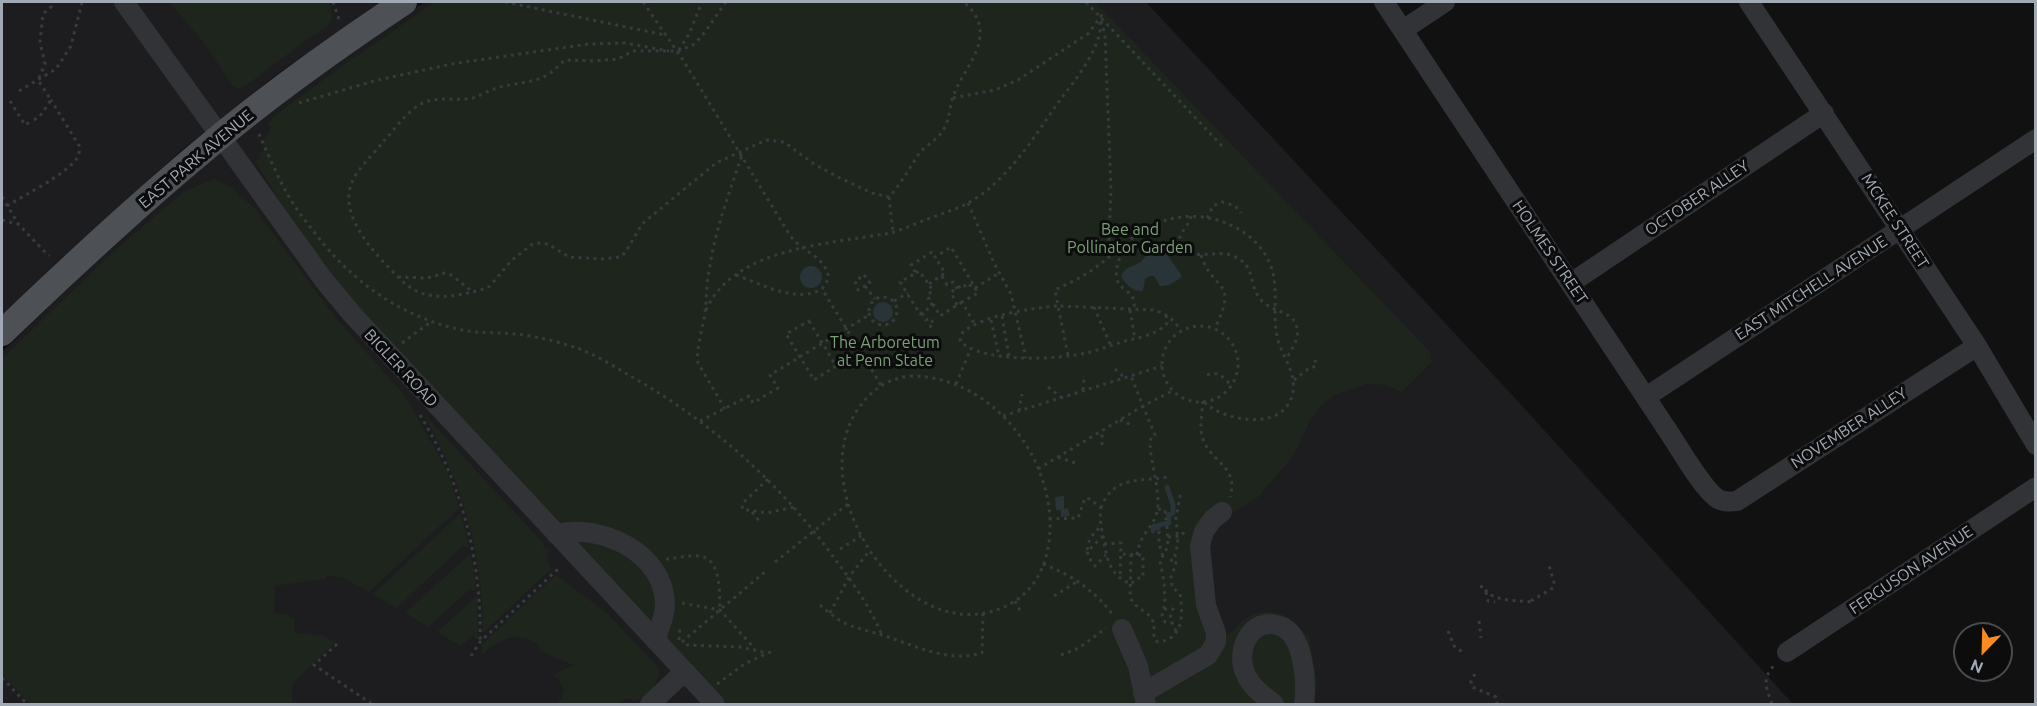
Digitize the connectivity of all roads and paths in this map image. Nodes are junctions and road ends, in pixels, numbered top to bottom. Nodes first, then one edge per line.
1 (48, 2) edge
2 (82, 2) edge
3 (124, 2) edge
4 (333, 2) edge
5 (404, 2) edge
6 (504, 2) edge
7 (643, 2) edge
8 (702, 2) edge
9 (726, 2) edge
10 (964, 2) edge
11 (1086, 2) edge
12 (1384, 2) edge
13 (1445, 2) edge
14 (1749, 2) edge
15 (1104, 12) dead end
16 (1100, 16) junction
17 (339, 19) dead end
18 (1402, 30) junction
19 (667, 36) junction
20 (676, 52) junction
21 (38, 80) junction
22 (19, 91) dead end
23 (953, 98) junction
24 (51, 100) junction
25 (10, 101) dead end
26 (292, 105) dead end
27 (1824, 113) junction
28 (259, 134) dead end
29 (221, 137) junction
30 (2036, 139) edge
31 (1222, 146) dead end
32 (741, 153) junction
33 (2, 197) edge
34 (889, 197) junction
35 (968, 203) junction
36 (7, 206) junction
37 (1241, 213) dead end
38 (1191, 216) junction
39 (1207, 218) junction
40 (2, 220) edge
41 (19, 225) junction
42 (1900, 229) junction
43 (893, 232) junction
44 (1126, 243) junction
45 (805, 249) junction
46 (1201, 255) junction
47 (49, 256) dead end
48 (1110, 256) junction
49 (935, 257) junction
50 (916, 273) junction
51 (999, 273) junction
52 (735, 274) junction
53 (942, 276) junction
54 (397, 277) junction
55 (1571, 283) junction
56 (929, 284) junction
57 (973, 284) junction
58 (865, 286) junction
59 (975, 288) junction
60 (822, 289) junction
61 (957, 289) junction
62 (473, 292) junction
63 (908, 293) junction
64 (875, 298) junction
65 (894, 301) junction
66 (962, 302) junction
67 (957, 305) junction
68 (933, 306) junction
69 (1058, 306) junction
70 (1094, 307) junction
71 (706, 310) junction
72 (1132, 310) junction
73 (1274, 310) junction
74 (922, 313) junction
75 (1016, 313) junction
76 (869, 315) junction
77 (1166, 315) junction
78 (940, 316) junction
79 (1002, 316) junction
80 (991, 320) junction
81 (432, 321) junction
82 (932, 321) junction
83 (975, 325) junction
84 (848, 328) junction
85 (928, 328) dead end
86 (1215, 328) junction
87 (1181, 331) junction
88 (2, 333) edge
89 (1135, 339) junction
90 (823, 344) junction
91 (1111, 345) junction
92 (1977, 346) junction
93 (971, 348) junction
94 (394, 350) dead end
95 (999, 356) junction
96 (1068, 356) junction
97 (800, 357) junction
98 (1009, 357) junction
99 (1026, 358) junction
100 (1286, 358) junction
101 (1315, 360) dead end
102 (1162, 366) junction
103 (1115, 369) dead end
104 (1207, 375) dead end
105 (1131, 376) junction
106 (1084, 377) dead end
107 (1125, 378) junction
108 (1294, 380) junction
109 (956, 384) junction
110 (881, 385) junction
111 (1231, 385) junction
112 (1048, 387) dead end
113 (1173, 390) junction
114 (1083, 391) junction
115 (1022, 394) dead end
116 (1646, 397) junction
117 (1061, 398) junction
118 (1203, 401) junction
119 (1143, 406) junction
120 (725, 409) junction
121 (417, 411) dead end
122 (1019, 411) junction
123 (1003, 416) junction
124 (1120, 420) junction
125 (700, 421) junction
126 (1134, 426) dead end
127 (1102, 431) junction
128 (1102, 445) dead end
129 (2036, 445) edge
130 (1058, 457) junction
131 (1075, 463) dead end
132 (1038, 469) junction
133 (1167, 477) dead end
134 (768, 479) junction
135 (1154, 479) junction
136 (2036, 487) edge
137 (1181, 491) dead end
138 (1719, 500) joint
139 (848, 504) junction
140 (794, 507) junction
141 (1101, 508) junction
142 (1158, 510) junction
143 (750, 511) junction
144 (1222, 512) joint
145 (1050, 519) junction
146 (1166, 520) dead end
147 (760, 522) dead end
148 (1101, 526) junction
149 (1167, 526) dead end
150 (814, 530) junction
151 (1159, 531) dead end
152 (556, 534) junction
153 (861, 536) junction
154 (1103, 536) junction
155 (1104, 544) junction
156 (840, 549) dead end
157 (870, 550) junction
158 (1087, 552) junction
159 (1120, 554) junction
160 (1131, 554) junction
161 (1106, 555) junction
162 (1137, 555) junction
163 (711, 557) dead end
164 (665, 559) dead end
165 (1161, 559) junction
166 (1170, 560) dead end
167 (707, 561) junction
168 (1154, 561) dead end
169 (1176, 561) junction
170 (775, 562) dead end
171 (1043, 564) junction
172 (1549, 566) dead end
173 (559, 568) dead end
174 (766, 571) dead end
175 (849, 577) junction
176 (1120, 578) junction
177 (1078, 581) junction
178 (1164, 581) junction
179 (1171, 581) junction
180 (1131, 584) junction
181 (1480, 587) dead end
182 (1486, 592) junction
183 (1054, 596) dead end
184 (1015, 601) junction
185 (1494, 602) dead end
186 (682, 603) dead end
187 (820, 604) dead end
188 (1163, 609) junction
189 (720, 610) junction
190 (1021, 612) dead end
191 (830, 613) junction
192 (983, 613) junction
193 (1170, 618) junction
194 (1164, 619) junction
195 (1479, 621) dead end
196 (1172, 623) junction
197 (1119, 624) junction
198 (1176, 631) junction
199 (1448, 631) dead end
200 (882, 635) junction
201 (1481, 638) dead end
202 (655, 640) junction
203 (480, 642) junction
204 (1216, 642) junction
205 (337, 644) dead end
206 (1242, 647) junction
207 (775, 650) dead end
208 (757, 651) junction
209 (1787, 652) joint
210 (767, 653) junction
211 (1465, 654) dead end
212 (1061, 655) dead end
213 (471, 656) dead end
214 (684, 672) junction
215 (1475, 674) dead end
216 (2, 678) edge
217 (714, 696) edge
218 (1145, 699) edge
219 (27, 705) edge
220 (372, 705) edge
221 (650, 705) edge
222 (1274, 705) edge
223 (1304, 705) edge
224 (1497, 705) edge
225 (1772, 705) edge

1 - 21 path
2 - 21 path
3 - 29 street, BIGLER ROAD
4 - 17 path
5 - 29 main road, EAST PARK AVENUE
6 - 19 path
7 - 19 path
8 - 20 path
9 - 20 path
10 - 23 path
11 - 16 path
12 - 18 street, HOLMES STREET
13 - 18 street
14 - 27 street, MCKEE STREET
15 - 16 path
16 - 23 path
16 - 31 path
16 - 35 path
16 - 48 path
18 - 55 street, HOLMES STREET
19 - 20 path
20 - 26 path
20 - 32 path
20 - 54 path
21 - 22 path
21 - 24 path
23 - 34 path
24 - 25 path
24 - 36 path
27 - 42 street, MCKEE STREET
27 - 55 street, OCTOBER ALLEY
28 - 81 path
29 - 88 main road, EAST PARK AVENUE
29 - 152 street, BIGLER ROAD
30 - 42 street, EAST MITCHELL AVENUE
32 - 34 path
32 - 45 path
32 - 62 path
32 - 71 path
33 - 36 path
34 - 43 path
35 - 43 path
35 - 51 path
36 - 41 path
37 - 39 path
38 - 39 path
38 - 44 path
38 - 46 path
39 - 73 path
40 - 41 path
41 - 47 path
42 - 92 street, MCKEE STREET
42 - 116 street, EAST MITCHELL AVENUE
43 - 45 path
44 - 48 path
44 - 72 path
45 - 52 path
45 - 60 path
46 - 73 path
46 - 86 path
48 - 69 path
49 - 50 path
49 - 53 path
49 - 57 path
50 - 56 path
50 - 63 path
51 - 59 path
51 - 75 path
52 - 60 path
52 - 71 path
53 - 56 path
53 - 61 path
54 - 62 path
54 - 62 path
55 - 116 street, HOLMES STREET
56 - 68 path
57 - 59 path
57 - 61 path
58 - 58 path
58 - 64 path
59 - 66 path
60 - 84 path
61 - 67 path
63 - 65 path
63 - 74 path
64 - 65 path
64 - 76 path
65 - 76 path
66 - 67 path
66 - 83 path
67 - 78 path
68 - 74 path
68 - 78 path
69 - 70 path
69 - 75 path
69 - 96 path
70 - 72 path
70 - 91 path
71 - 120 path
72 - 77 path
72 - 89 path
73 - 100 path
73 - 100 path
74 - 82 path
75 - 79 path
75 - 99 path
76 - 84 path
77 - 87 path
77 - 89 path
78 - 82 path
79 - 80 path
79 - 98 path
80 - 83 path
80 - 95 path
81 - 94 path
81 - 125 path
82 - 85 path
83 - 93 path
84 - 90 path
84 - 110 path
86 - 87 path
86 - 111 path
87 - 102 path
89 - 91 path
90 - 97 path
90 - 97 path
90 - 97 path
91 - 96 path
92 - 129 street, MCKEE STREET
92 - 138 street, NOVEMBER ALLEY
93 - 95 path
93 - 109 path
95 - 98 path
96 - 99 path
97 - 120 path
98 - 99 path
100 - 108 path
101 - 108 path
102 - 105 path
102 - 113 path
103 - 107 path
104 - 111 path
105 - 107 path
105 - 119 path
106 - 114 path
107 - 114 path
108 - 118 path
109 - 110 path
109 - 123 path
110 - 139 path
111 - 118 path
112 - 117 path
113 - 118 path
113 - 119 path
114 - 117 path
115 - 122 path
116 - 138 street, HOLMES STREET
117 - 122 path
118 - 144 path
119 - 124 path
119 - 135 path
120 - 125 path
121 - 203 path
122 - 123 path
123 - 132 path
124 - 126 path
124 - 127 path
125 - 134 path
127 - 128 path
127 - 130 path
130 - 131 path
130 - 132 path
132 - 145 path
133 - 135 path
134 - 140 path
134 - 143 path
135 - 141 path
135 - 142 path
136 - 209 street, FERGUSON AVENUE
137 - 169 path
139 - 150 path
139 - 153 path
140 - 143 path
140 - 150 path
141 - 145 path
141 - 148 path
142 - 146 path
142 - 162 path
143 - 147 path
144 - 204 street
145 - 171 path
148 - 154 path
148 - 158 path
149 - 165 path
150 - 170 path
150 - 175 path
151 - 165 path
152 - 202 street, BIGLER ROAD
152 - 202 street
153 - 156 path
153 - 157 path
154 - 155 path
154 - 158 path
155 - 159 path
155 - 161 path
157 - 175 path
157 - 192 path
158 - 161 path
159 - 160 path
159 - 176 path
160 - 162 path
160 - 180 path
161 - 176 path
162 - 180 path
163 - 167 path
164 - 167 path
165 - 168 path
165 - 178 path
166 - 169 path
167 - 189 path
169 - 179 path
171 - 177 path
171 - 184 path
172 - 182 path
173 - 203 path
174 - 189 path
175 - 191 path
175 - 200 path
176 - 180 path
177 - 183 path
177 - 197 path
178 - 179 path
178 - 188 path
179 - 198 path
180 - 198 path
181 - 182 path
182 - 185 path
184 - 190 path
184 - 192 path
186 - 189 path
187 - 191 path
188 - 193 path
188 - 194 path
189 - 208 path
189 - 208 path
191 - 200 path
192 - 200 path
193 - 194 path
193 - 196 path
194 - 196 path
195 - 201 path
196 - 198 path
197 - 212 path
197 - 218 street
199 - 211 path
202 - 214 street, BIGLER ROAD
203 - 213 path
204 - 206 street
204 - 218 street
205 - 220 path
206 - 222 street
206 - 223 street
207 - 210 path
208 - 210 path
209 - 225 path
210 - 217 path
214 - 217 street, BIGLER ROAD
214 - 221 street
215 - 224 path
216 - 219 path

